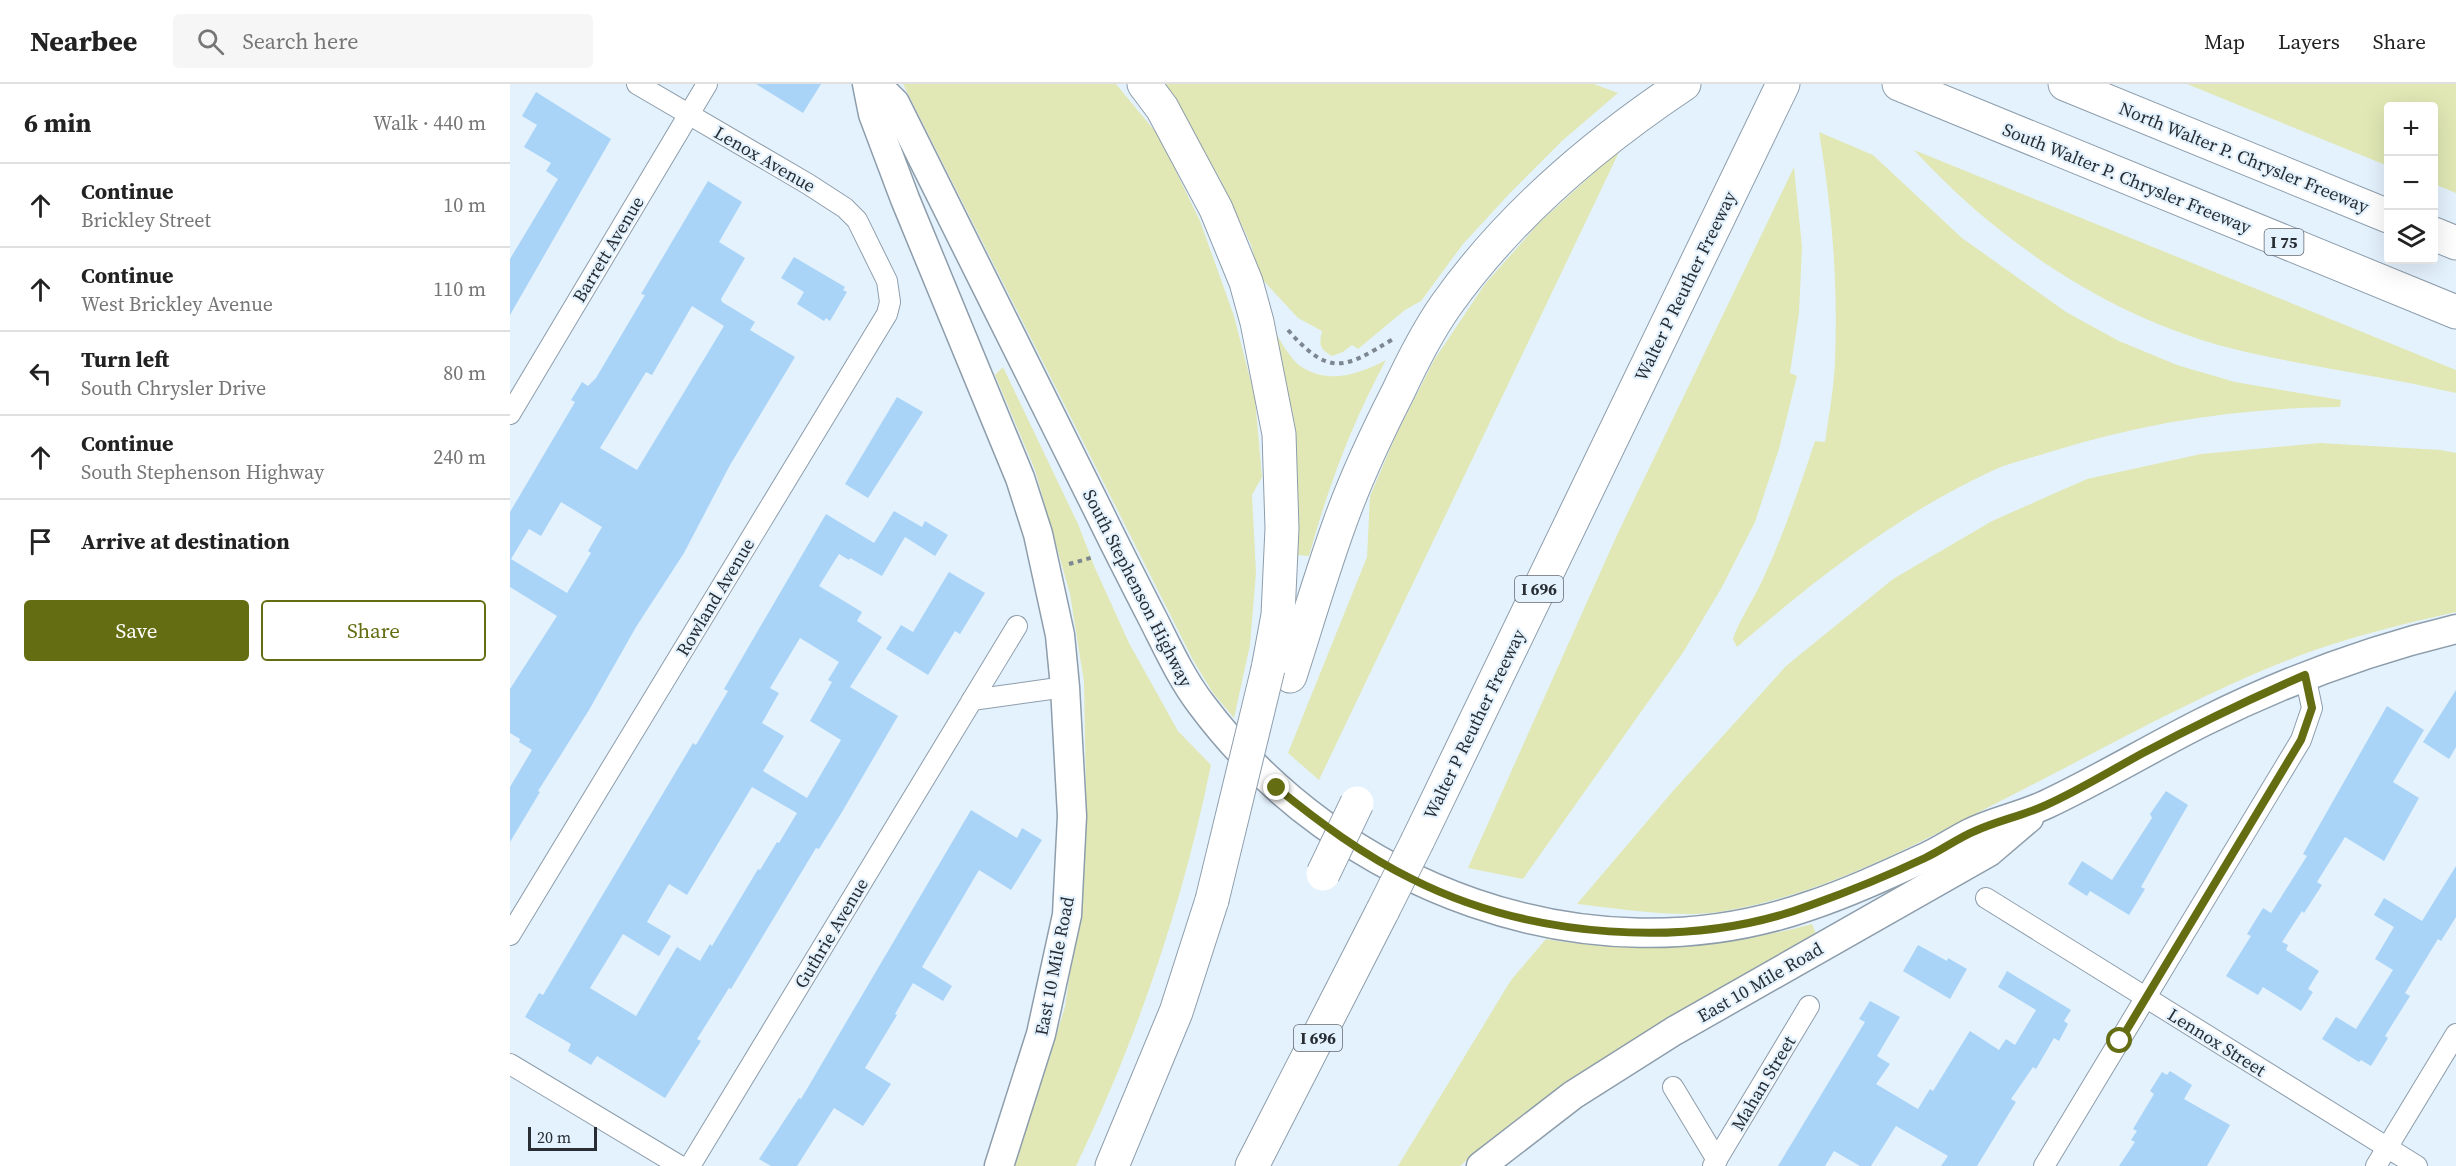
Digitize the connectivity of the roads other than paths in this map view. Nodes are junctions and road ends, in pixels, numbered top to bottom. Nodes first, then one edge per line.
1 (637, 84) edge
2 (707, 84) edge
3 (867, 84) edge
4 (876, 84) edge
5 (1144, 84) edge
6 (1684, 84) edge
7 (1783, 84) edge
8 (1899, 84) edge
9 (2065, 84) edge
10 (688, 115) junction
11 (2384, 214) edge
12 (2438, 236) edge
13 (2456, 243) edge
14 (875, 253) joint
15 (2456, 312) edge
16 (510, 414) edge
17 (1017, 626) dead end
18 (2456, 628) edge
19 (1279, 672) junction
20 (2305, 675) junction
21 (1065, 687) junction
22 (972, 700) junction
23 (1357, 803) dead end
24 (2044, 806) junction
25 (1323, 874) dead end
26 (1986, 898) dead end
27 (510, 935) edge
28 (2146, 998) junction
29 (1809, 1006) dead end
30 (2456, 1034) edge
31 (510, 1064) edge
32 (1673, 1087) dead end
33 (2388, 1148) junction
34 (1715, 1163) edge
35 (680, 1166) edge
36 (690, 1166) edge
37 (999, 1166) edge
38 (1113, 1166) edge
39 (1252, 1166) edge
40 (1480, 1166) edge
41 (2044, 1166) edge
42 (2376, 1166) edge
43 (2417, 1166) edge

1 - 10 street, Lenox Avenue
2 - 10 street, Barrett Avenue
3 - 21 main road
4 - 24 main road, South Stephenson Highway
5 - 19 highway
6 - 19 highway
7 - 39 highway, Walter P Reuther Freeway / I 696, bridge
8 - 15 highway, South Walter P. Chrysler Freeway / I 75
9 - 11 highway, North Walter P. Chrysler Freeway
10 - 14 street, Lenox Avenue
10 - 16 street, Barrett Avenue
12 - 13 highway
14 - 27 street, Rowland Avenue
17 - 22 street, Guthrie Avenue
18 - 20 main road
19 - 38 highway, bridge
20 - 24 main road
20 - 28 street
21 - 22 street
21 - 37 main road, East 10 Mile Road
22 - 36 street, Guthrie Avenue
23 - 25 highway, bridge
24 - 40 main road, East 10 Mile Road
26 - 28 street, Lennox Street
28 - 33 street, Lennox Street
28 - 41 street
29 - 34 street, Mahan Street
30 - 33 street
31 - 35 street
32 - 34 street, Mahan Street
33 - 42 street
33 - 43 street, Lennox Street

